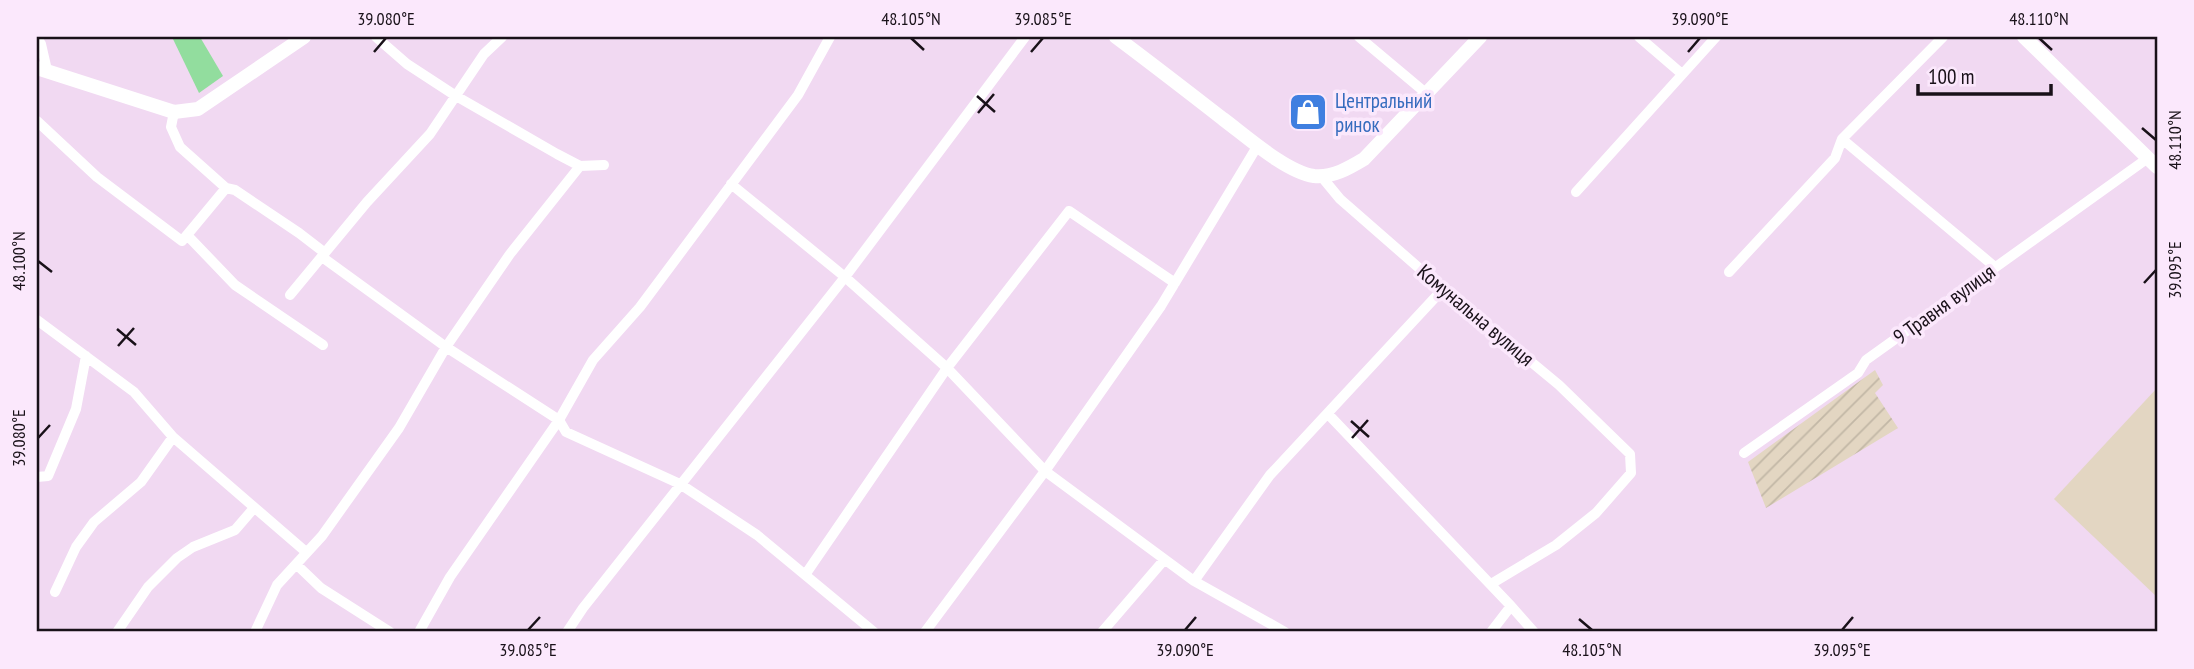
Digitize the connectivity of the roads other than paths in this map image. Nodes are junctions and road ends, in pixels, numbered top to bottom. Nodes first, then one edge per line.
1 (304, 37) edge
2 (376, 37) edge
3 (502, 37) edge
4 (830, 37) edge
5 (1025, 37) edge
6 (1116, 37) edge
7 (1359, 37) edge
8 (1480, 37) edge
9 (1639, 37) edge
10 (1716, 37) edge
11 (1943, 37) edge
12 (2024, 37) edge
13 (37, 38) edge
14 (42, 69) edge
15 (1682, 74) junction
16 (1427, 94) junction
17 (456, 96) junction
18 (174, 112) junction
19 (37, 121) edge
20 (1842, 139) junction
21 (1258, 145) junction
22 (2153, 162) edge
23 (604, 165) dead end
24 (580, 166) junction
25 (1321, 176) junction
26 (731, 184) junction
27 (226, 188) junction
28 (1576, 192) dead end
29 (187, 235) junction
30 (323, 255) junction
31 (1995, 267) junction
32 (1729, 272) dead end
33 (845, 277) junction
34 (1175, 283) junction
35 (1444, 289) junction
36 (290, 295) dead end
37 (37, 320) edge
38 (323, 345) dead end
39 (446, 347) junction
40 (86, 356) junction
41 (947, 368) junction
42 (1328, 414) junction
43 (559, 420) junction
44 (173, 437) junction
45 (1744, 453) dead end
46 (1045, 471) junction
47 (37, 477) edge
48 (680, 484) junction
49 (254, 508) junction
50 (306, 552) junction
51 (1164, 560) junction
52 (297, 565) junction
53 (805, 575) junction
54 (1194, 581) junction
55 (1490, 584) junction
56 (55, 592) dead end
57 (1511, 606) junction
58 (117, 632) edge
59 (255, 632) edge
60 (390, 632) edge
61 (419, 632) edge
62 (567, 632) edge
63 (874, 632) edge
64 (925, 632) edge
65 (1102, 632) edge
66 (1285, 632) edge
67 (1490, 632) edge
68 (1534, 632) edge

1 - 18 street
2 - 17 street
3 - 17 street
4 - 26 street
5 - 33 street
6 - 21 street
7 - 16 street
8 - 16 street
9 - 15 street
10 - 15 street
11 - 20 street
12 - 22 street
13 - 14 street
14 - 18 street
15 - 28 street
16 - 25 street
17 - 24 street
17 - 30 street
18 - 27 street
19 - 29 street
20 - 31 street
20 - 32 street
21 - 25 street
21 - 34 street
22 - 31 street, 9 Травня вулиця
23 - 24 street
24 - 39 street
25 - 35 street, Комунальна вулиця
26 - 33 street
26 - 43 street
27 - 29 street
27 - 30 street
29 - 38 street
30 - 36 street
30 - 39 street
31 - 45 street, 9 Травня вулиця
33 - 41 street
33 - 48 street
34 - 41 street
34 - 46 street
35 - 42 street
35 - 55 street, Комунальна вулиця
37 - 40 street
39 - 43 street
39 - 50 street
40 - 44 street
40 - 47 street
41 - 46 street
41 - 53 street
42 - 54 street
42 - 55 street
43 - 48 street
43 - 61 street
44 - 49 street
44 - 56 street
46 - 51 street
46 - 64 street
48 - 53 street
48 - 62 street
49 - 50 street
49 - 58 street
50 - 52 street
51 - 54 street
51 - 65 street
52 - 59 street
52 - 60 street
53 - 63 street
54 - 66 street
55 - 57 street
57 - 67 street
57 - 68 street

